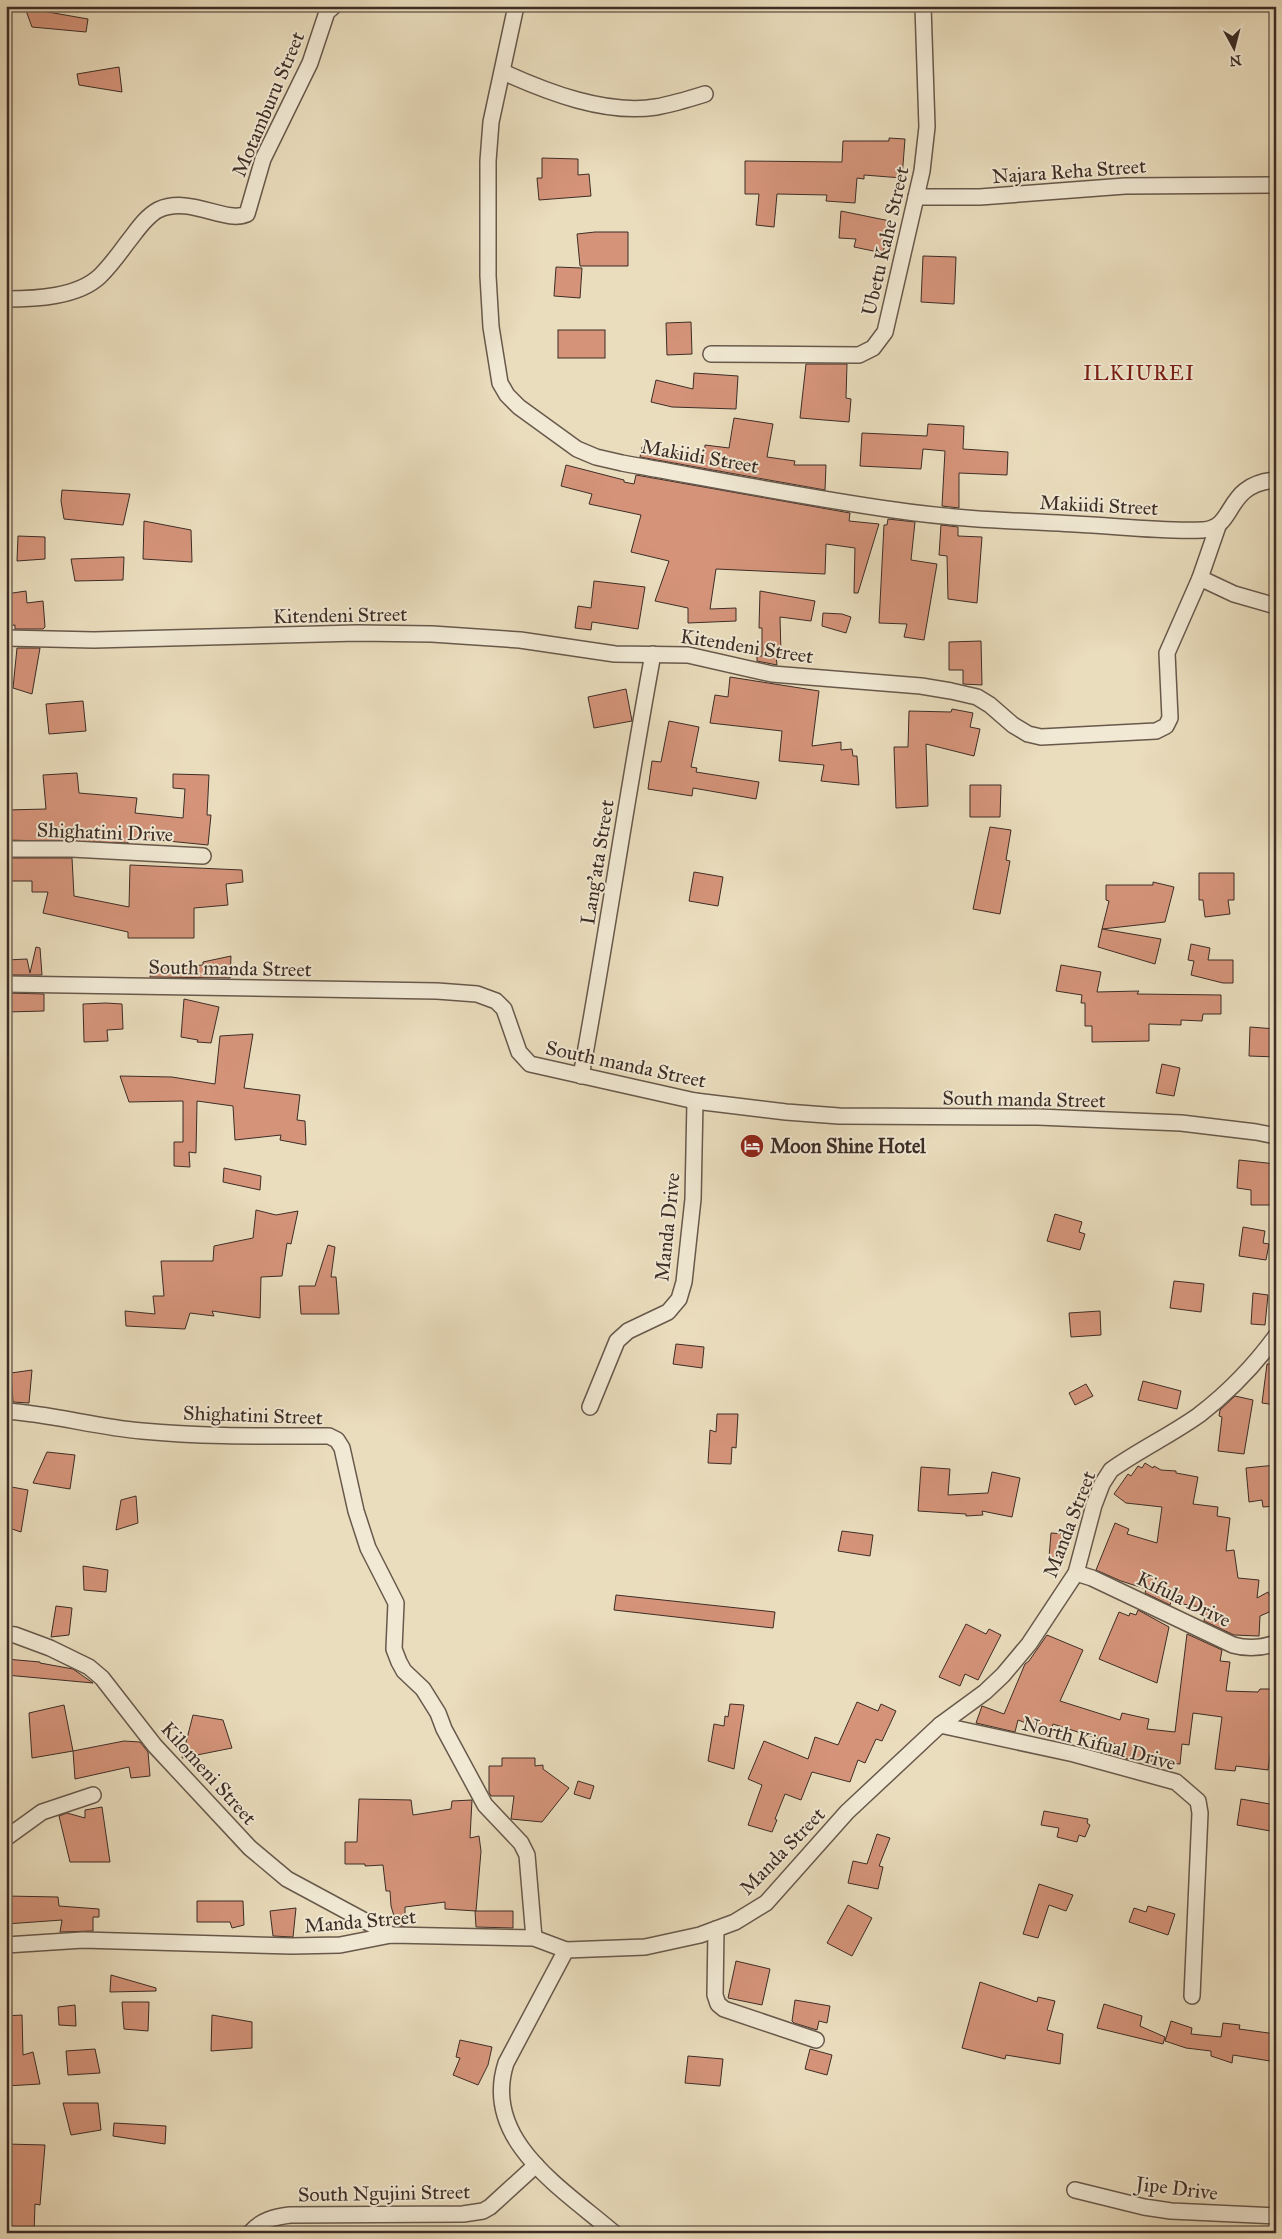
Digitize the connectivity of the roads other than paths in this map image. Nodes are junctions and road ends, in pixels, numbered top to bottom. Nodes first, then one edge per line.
1 (334, 6) edge
2 (516, 6) edge
3 (923, 6) edge
4 (503, 72) junction
5 (705, 94) dead end
6 (1276, 185) edge
7 (916, 197) junction
8 (6, 299) edge
9 (711, 354) dead end
10 (1276, 480) edge
11 (1218, 526) junction
12 (1200, 578) junction
13 (1276, 606) edge
14 (6, 638) edge
15 (653, 654) junction
16 (6, 849) edge
17 (203, 856) dead end
18 (6, 984) edge
19 (581, 1076) junction
20 (695, 1101) junction
21 (1276, 1136) edge
22 (1276, 1336) edge
23 (590, 1406) dead end
24 (6, 1411) edge
25 (1076, 1573) junction
26 (6, 1634) edge
27 (1276, 1643) edge
28 (940, 1725) junction
29 (93, 1795) dead end
30 (6, 1838) edge
31 (716, 1929) junction
32 (391, 1935) junction
33 (534, 1938) junction
34 (6, 1945) edge
35 (566, 1950) junction
36 (1192, 1996) dead end
37 (816, 2040) dead end
38 (536, 2165) junction
39 (1075, 2190) dead end
40 (1276, 2216) edge
41 (250, 2233) edge
42 (614, 2233) edge

1 - 8 street, Motamburu Street
2 - 4 street, Makiidi Street
3 - 7 street, Ubetu Kahe Street
4 - 5 street
4 - 11 street, Makiidi Street
6 - 7 street, Najara Reha Street
7 - 9 street, Ubetu Kahe Street
10 - 11 street
11 - 12 street, Kitendeni Street
12 - 13 street
12 - 15 street, Kitendeni Street
14 - 15 street, Kitendeni Street
15 - 19 street, Lang'ata Street
16 - 17 street, Shighatini Drive
18 - 19 street, South manda Street
19 - 20 street, South manda Street
20 - 21 street, South manda Street
20 - 23 street, Manda Drive
22 - 25 street, Manda Street
24 - 33 street, Shighatini Street
25 - 27 street, Kifula Drive
25 - 28 street, Manda Street
26 - 32 street, Kilomeni Street
28 - 31 street, Manda Street
28 - 36 street, North Kifual Drive
29 - 30 street
31 - 35 street, Manda Street
31 - 37 street
32 - 33 street, Manda Street
32 - 34 street, Manda Street
33 - 35 street, Manda Street
35 - 38 street
38 - 41 street, South Ngujini Street
38 - 42 street
39 - 40 street, Jipe Drive

